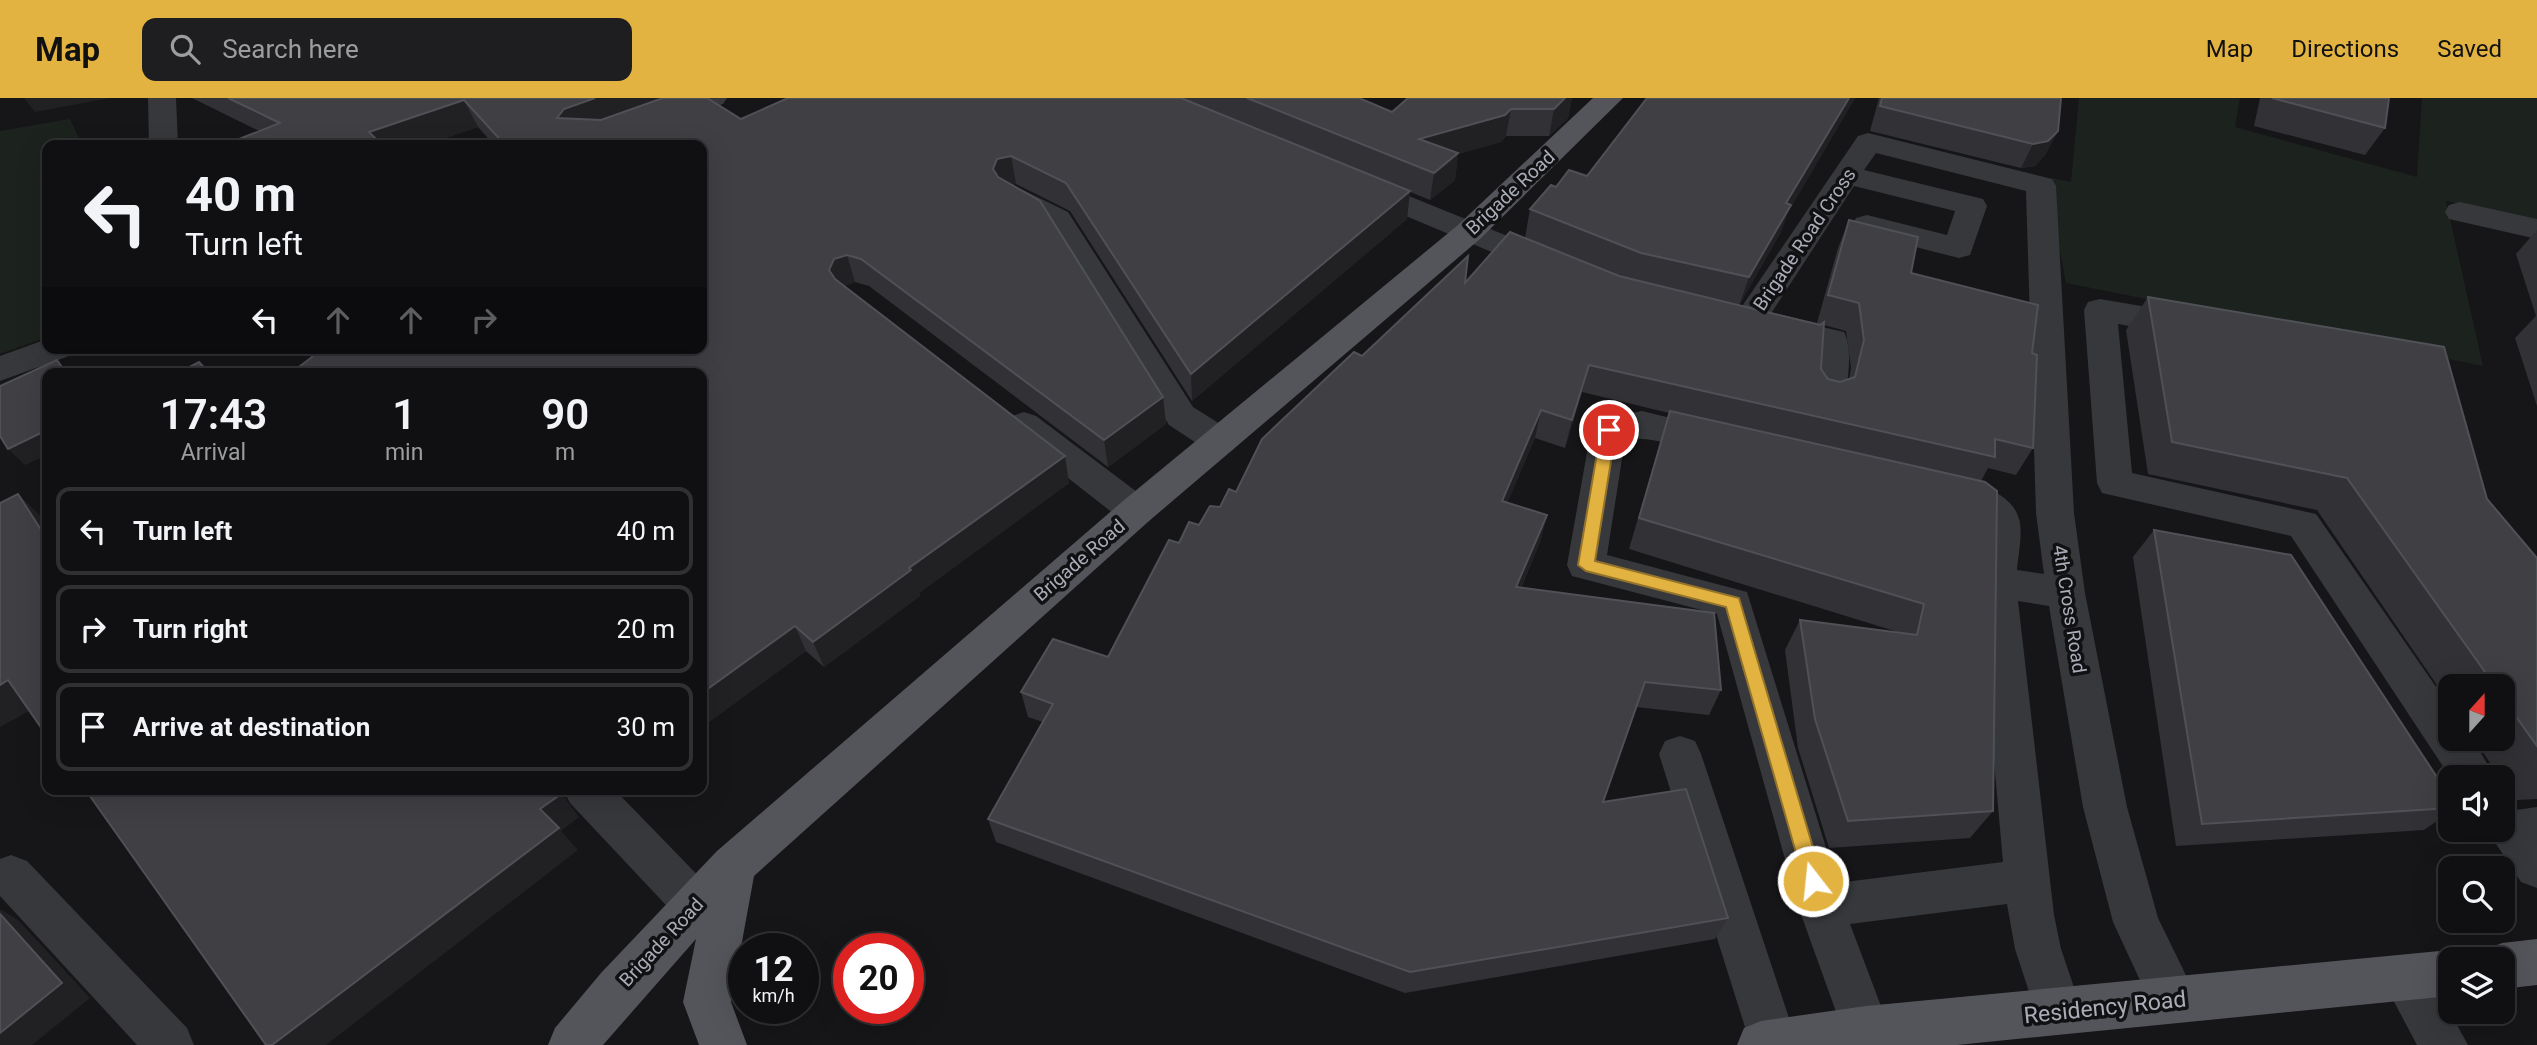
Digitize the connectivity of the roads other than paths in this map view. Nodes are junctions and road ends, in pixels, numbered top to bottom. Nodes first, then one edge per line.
1 (162, 98) edge
2 (1609, 98) edge
3 (708, 99) edge
4 (164, 140) edge
5 (600, 140) edge
6 (1853, 166) junction
7 (1335, 175) edge
8 (1015, 195) edge
9 (2459, 212) dead end
10 (1821, 213) junction
11 (2537, 229) edge
12 (1469, 232) junction
13 (1575, 275) edge
14 (2220, 331) edge
15 (42, 354) edge
16 (0, 369) edge
17 (1828, 395) edge
18 (998, 404) edge
19 (1220, 441) junction
20 (1751, 449) edge
21 (1914, 487) edge
22 (1136, 511) junction
23 (1997, 582) junction
24 (2066, 593) junction
25 (1681, 754) dead end
26 (2466, 765) edge
27 (591, 795) edge
28 (2516, 825) edge
29 (733, 866) junction
30 (2537, 867) edge
31 (11, 876) dead end
32 (2028, 880) junction
33 (696, 905) junction
34 (1821, 906) junction
35 (2537, 962) edge
36 (2515, 965) edge
37 (2428, 976) edge
38 (2174, 1000) junction
39 (2058, 1011) junction
40 (1866, 1030) junction
41 (1965, 1033) edge
42 (1767, 1044) edge
43 (170, 1045) edge
44 (572, 1045) edge
45 (723, 1045) edge
46 (2444, 1045) edge

1 - 4 street
2 - 12 main road, Brigade Road
3 - 5 street
6 - 10 street, Brigade Road Cross
6 - 10 street
6 - 24 street, 4th Cross Road
7 - 12 street
8 - 19 street
9 - 11 street
10 - 17 street, Brigade Road Cross
12 - 13 street
12 - 19 main road, Brigade Road
14 - 26 street
15 - 16 street
18 - 22 street
19 - 22 main road, Brigade Road
20 - 34 street
21 - 23 street
22 - 29 main road, Brigade Road
23 - 24 street
23 - 32 street
24 - 38 street, 4th Cross Road
25 - 42 street
27 - 33 street
28 - 30 street
29 - 33 main road, Brigade Road
29 - 45 main road
31 - 43 street
32 - 34 street
32 - 39 street
33 - 44 main road, Brigade Road
34 - 40 street
35 - 36 main road
37 - 38 main road, Residency Road
37 - 46 street
38 - 39 main road, Residency Road
39 - 41 main road, Residency Road
40 - 41 main road, Residency Road
40 - 42 main road, Residency Road

